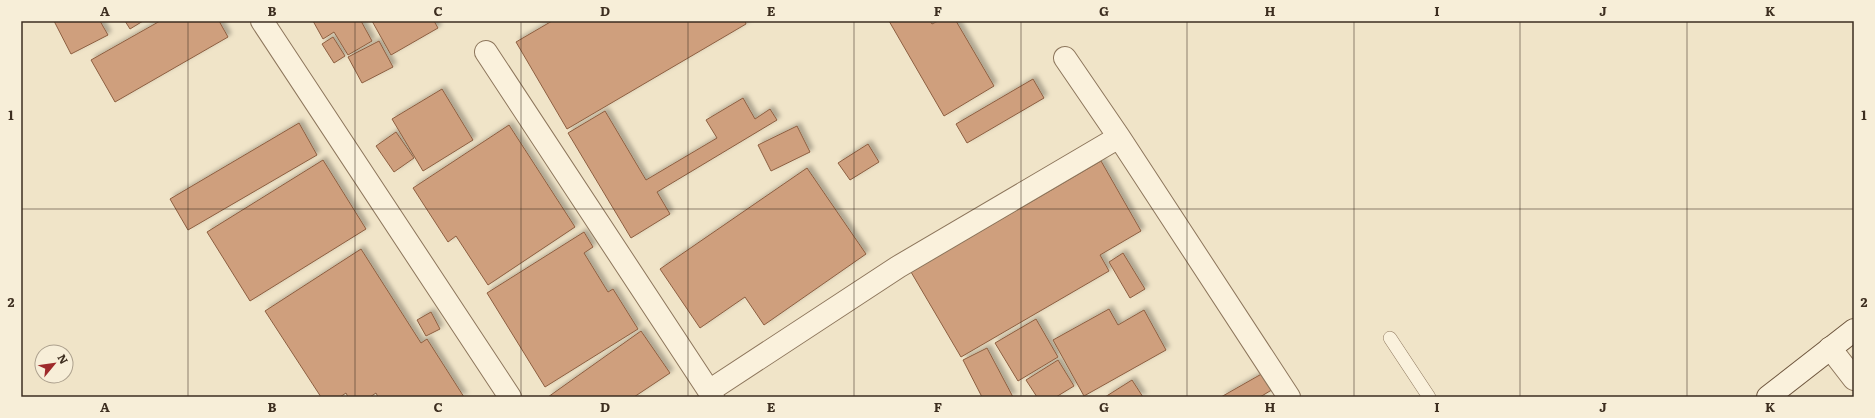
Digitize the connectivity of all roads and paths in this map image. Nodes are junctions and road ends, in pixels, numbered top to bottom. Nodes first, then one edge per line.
1 (262, 21) edge
2 (486, 52) dead end
3 (1065, 58) dead end
4 (1119, 137) junction
5 (1854, 330) edge
6 (1390, 338) dead end
7 (1830, 348) junction
8 (1854, 379) edge
9 (711, 394) edge
10 (510, 397) edge
11 (1290, 397) edge
12 (1429, 397) edge
13 (1768, 397) edge

1 - 10 street
2 - 9 street
3 - 4 street
4 - 9 street
4 - 11 street
5 - 7 street
6 - 12 lane
7 - 8 street
7 - 13 street

